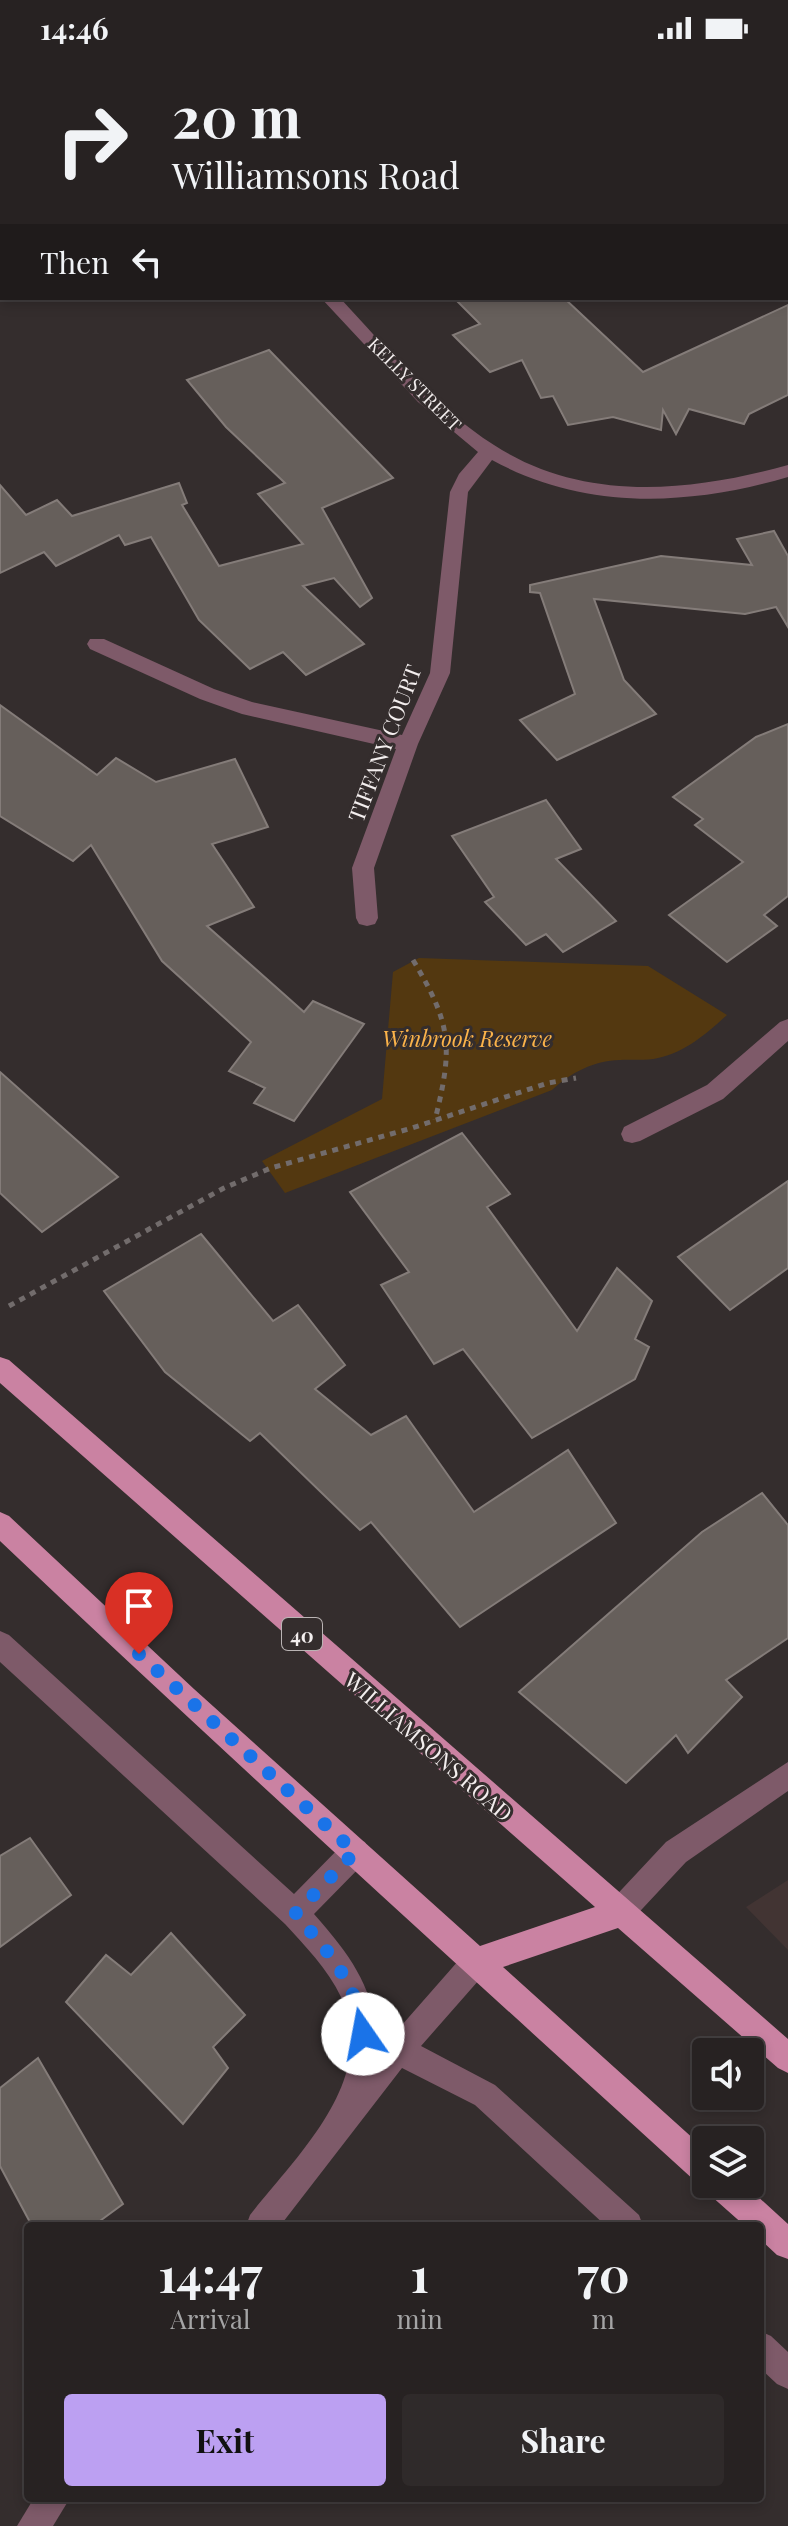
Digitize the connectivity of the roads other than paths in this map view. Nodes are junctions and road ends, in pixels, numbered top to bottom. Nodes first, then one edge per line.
1 (332, 300) edge
2 (489, 451) junction
3 (788, 471) edge
4 (97, 644) dead end
5 (408, 744) junction
6 (367, 918) dead end
7 (788, 1028) edge
8 (632, 1134) dead end
9 (0, 1368) edge
10 (0, 1524) edge
11 (0, 1644) edge
12 (788, 1775) edge
13 (355, 1852) junction
14 (619, 1913) junction
15 (295, 1914) junction
16 (476, 1962) junction
17 (398, 2050) junction
18 (788, 2058) edge
19 (344, 2116) junction
20 (692, 2157) edge
21 (737, 2198) edge
22 (264, 2222) edge
23 (624, 2222) edge
24 (763, 2222) edge
25 (764, 2223) edge
26 (788, 2244) edge
27 (764, 2351) edge
28 (788, 2373) edge
29 (51, 2502) edge
30 (33, 2526) edge

1 - 2 street, KELLY STREET
2 - 3 street, KELLY STREET
2 - 5 street, TIFFANY COURT
4 - 5 street
5 - 6 street, TIFFANY COURT
7 - 8 street
9 - 14 main road, WILLIAMSONS ROAD / 40
10 - 13 main road
11 - 15 street
12 - 14 street
13 - 15 street
13 - 16 main road
14 - 16 main road
14 - 18 main road, WILLIAMSONS ROAD / 40
15 - 19 street
16 - 17 street
16 - 20 main road
17 - 19 street
17 - 23 street
19 - 22 street
21 - 24 main road
25 - 26 main road
27 - 28 street
29 - 30 street

